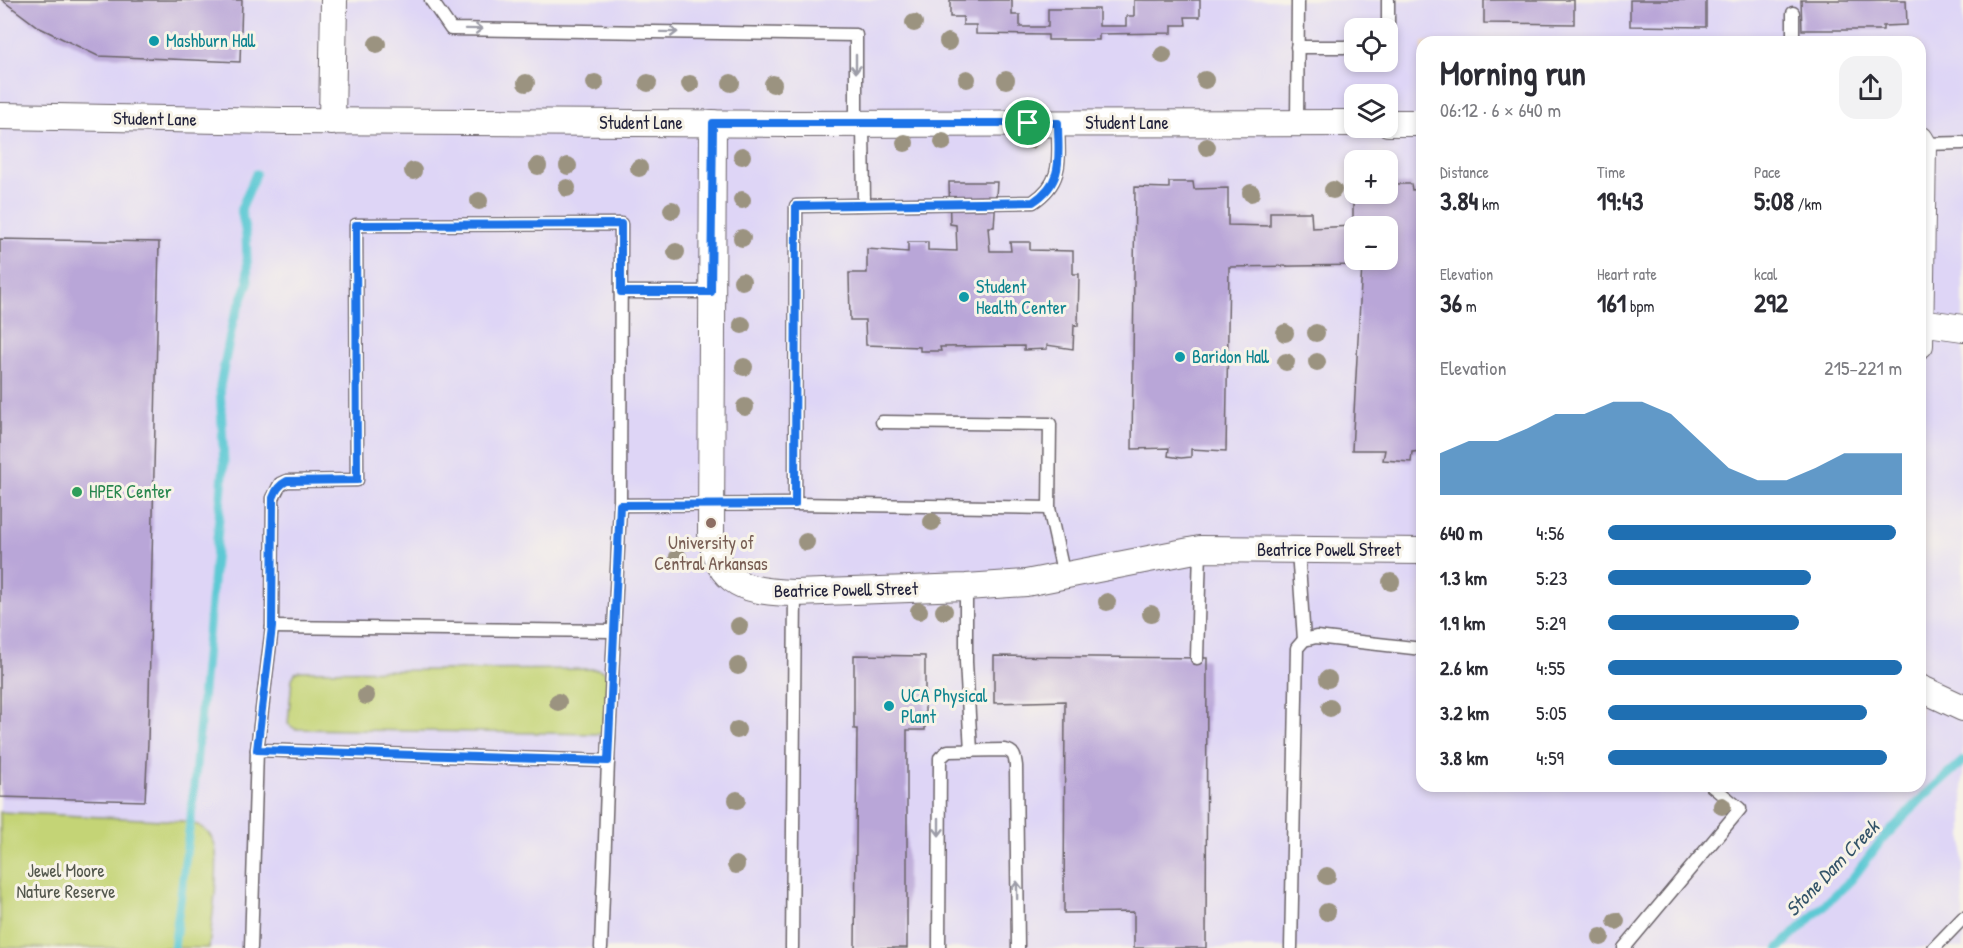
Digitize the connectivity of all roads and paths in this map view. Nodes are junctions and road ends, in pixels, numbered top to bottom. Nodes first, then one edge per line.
1 (334, 0) edge
2 (431, 0) edge
3 (1298, 0) edge
4 (1388, 0) edge
5 (1793, 13) dead end
6 (1388, 18) edge
7 (1792, 36) edge
8 (1298, 46) junction
9 (1344, 47) edge
10 (0, 116) edge
11 (332, 122) junction
12 (713, 123) junction
13 (1058, 123) junction
14 (1297, 123) junction
15 (1344, 123) edge
16 (1398, 123) edge
17 (1416, 123) edge
18 (860, 124) junction
19 (1926, 142) edge
20 (1963, 143) edge
21 (864, 204) junction
22 (621, 292) junction
23 (711, 292) junction
24 (1926, 323) edge
25 (1963, 328) edge
26 (882, 422) dead end
27 (795, 504) junction
28 (620, 505) junction
29 (711, 505) junction
30 (1049, 508) junction
31 (1200, 549) junction
32 (1298, 550) junction
33 (1416, 551) edge
34 (1064, 576) junction
35 (966, 587) junction
36 (795, 593) junction
37 (272, 627) junction
38 (614, 631) junction
39 (1304, 640) junction
40 (1416, 648) edge
41 (1197, 658) dead end
42 (1926, 691) edge
43 (1963, 708) edge
44 (257, 750) junction
45 (971, 752) junction
46 (608, 761) junction
47 (1719, 792) edge
48 (1963, 918) edge
49 (251, 948) edge
50 (601, 948) edge
51 (792, 948) edge
52 (939, 948) edge
53 (1018, 948) edge
54 (1291, 948) edge
55 (1624, 948) edge
56 (1934, 948) edge

1 - 11 street
2 -> 18 lane
3 - 8 lane
4 - 6 lane
5 - 7 lane
8 - 9 lane
8 - 14 lane
10 - 11 street, Student Lane
11 - 12 street, Student Lane
12 - 18 street, Student Lane
12 - 23 street, Beatrice Powell Street
13 - 14 street, Student Lane
13 - 18 street, Student Lane
13 - 21 lane
14 - 15 street, Student Lane
16 - 17 street
18 - 21 lane
19 - 20 lane
21 - 27 lane
22 - 23 lane
22 - 28 lane
22 - 37 lane
23 - 29 street, Beatrice Powell Street
24 - 25 street
26 - 30 lane
27 - 29 lane
27 - 30 lane
28 - 29 lane
28 - 38 lane
29 - 36 street, Beatrice Powell Street
30 - 34 lane
31 - 32 street, Beatrice Powell Street
31 - 34 street, Beatrice Powell Street
31 - 41 lane
32 - 33 street, Beatrice Powell Street
32 - 39 lane
34 - 35 street, Beatrice Powell Street
35 - 36 street, Beatrice Powell Street
35 - 45 lane
36 - 51 lane
37 - 38 lane
37 - 44 lane
38 - 46 lane
39 - 40 lane
39 - 54 lane
42 - 43 street
44 - 46 lane
44 - 49 lane
45 -> 52 lane
53 -> 45 lane
46 - 50 lane
47 - 55 lane
48 - 56 lane

